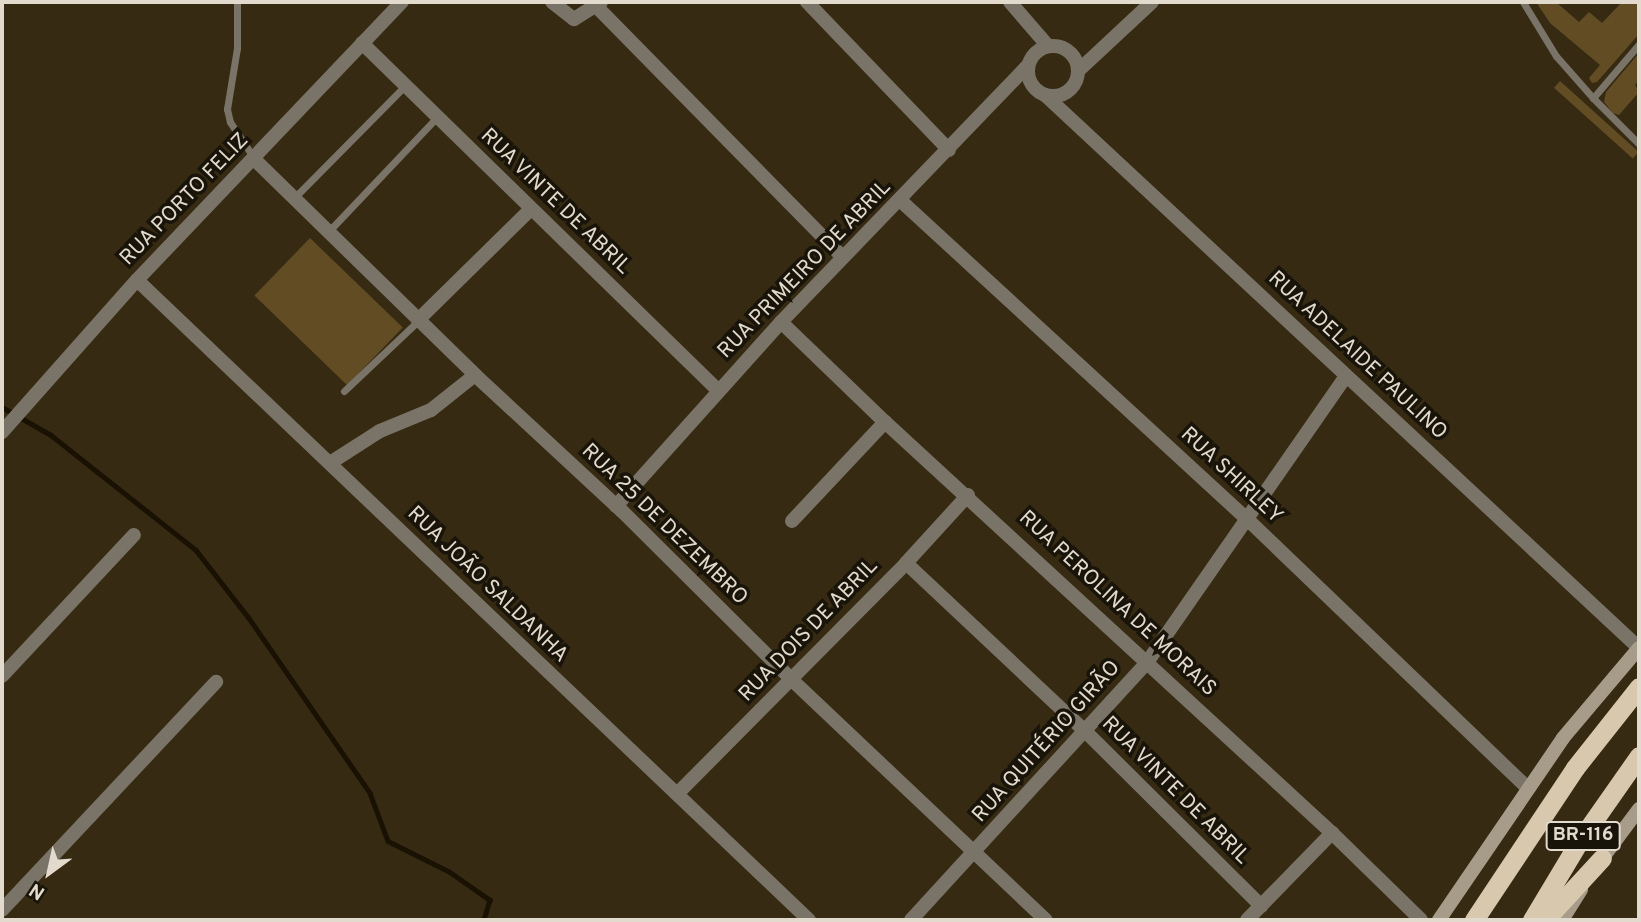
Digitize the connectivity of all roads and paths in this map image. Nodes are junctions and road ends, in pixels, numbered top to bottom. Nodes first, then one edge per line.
1 (237, 2) edge
2 (402, 2) edge
3 (552, 2) edge
4 (807, 2) edge
5 (1010, 2) edge
6 (1152, 2) edge
7 (1522, 2) edge
8 (598, 4) edge
9 (362, 43) junction
10 (1639, 44) edge
11 (1048, 46) junction
12 (1027, 66) junction
13 (1078, 71) junction
14 (406, 85) junction
15 (1045, 95) junction
16 (1593, 98) junction
17 (438, 117) junction
18 (1639, 144) edge
19 (949, 150) junction
20 (254, 159) junction
21 (293, 199) junction
22 (901, 201) junction
23 (531, 209) junction
24 (328, 232) junction
25 (843, 257) junction
26 (137, 280) junction
27 (418, 320) junction
28 (781, 322) junction
29 (475, 376) junction
30 (1346, 376) junction
31 (718, 390) junction
32 (344, 391) dead end
33 (885, 422) junction
34 (2, 432) edge
35 (330, 463) junction
36 (968, 495) junction
37 (616, 506) junction
38 (1245, 517) junction
39 (792, 521) dead end
40 (134, 535) dead end
41 (906, 563) junction
42 (1639, 648) edge
43 (1149, 661) junction
44 (2, 676) edge
45 (792, 680) junction
46 (216, 682) dead end
47 (1639, 687) edge
48 (1086, 732) junction
49 (1639, 756) edge
50 (1528, 788) junction
51 (677, 794) junction
52 (1639, 809) edge
53 (1332, 833) junction
54 (975, 852) junction
55 (1602, 859) junction
56 (1261, 906) junction
57 (2, 910) edge
58 (809, 920) edge
59 (911, 920) edge
60 (1046, 920) edge
61 (1247, 920) edge
62 (1421, 920) edge
63 (1439, 920) edge
64 (1474, 920) edge
65 (1532, 920) edge
66 (1545, 920) edge
67 (1562, 920) edge

1 - 20 lane
2 - 9 street, RUA PORTO FELIZ
3 - 8 street
4 - 19 street
5 - 11 street
6 - 13 street
7 - 16 lane
8 - 25 street
9 - 14 street, RUA VINTE DE ABRIL
9 - 20 street, RUA PORTO FELIZ
10 - 16 lane
11 - 12 street
11 - 13 street
12 - 15 street
12 - 19 street, RUA PRIMEIRO DE ABRIL
13 - 15 street
14 - 17 street, RUA VINTE DE ABRIL
14 - 21 lane
15 - 30 street, RUA ADELAIDE PAULINO
16 - 18 lane
17 - 23 street, RUA VINTE DE ABRIL
17 - 24 lane
19 - 22 street, RUA PRIMEIRO DE ABRIL
20 - 21 street, RUA 25 DE DEZEMBRO
20 - 26 street, RUA PORTO FELIZ
21 - 24 street, RUA 25 DE DEZEMBRO
22 - 25 street, RUA PRIMEIRO DE ABRIL
22 - 38 street, RUA SHIRLEY
23 - 27 street
23 - 31 street, RUA VINTE DE ABRIL
24 - 27 street, RUA 25 DE DEZEMBRO
25 - 28 street, RUA PRIMEIRO DE ABRIL
26 - 34 street, RUA PORTO FELIZ
26 - 35 street, RUA JOÃO SALDANHA
27 - 29 street, RUA 25 DE DEZEMBRO
27 - 32 lane
28 - 31 street, RUA PRIMEIRO DE ABRIL
28 - 33 street, RUA PEROLINA DE MORAIS
29 - 35 street
29 - 37 street, RUA 25 DE DEZEMBRO
30 - 38 street, RUA QUITÉRIO GIRÃO
30 - 42 street, RUA ADELAIDE PAULINO
31 - 37 street, RUA PRIMEIRO DE ABRIL
33 - 36 street, RUA PEROLINA DE MORAIS
33 - 39 street
35 - 51 street, RUA JOÃO SALDANHA
36 - 41 street, RUA DOIS DE ABRIL
36 - 43 street, RUA PEROLINA DE MORAIS
37 - 45 street, RUA 25 DE DEZEMBRO
38 - 43 street, RUA QUITÉRIO GIRÃO
38 - 50 street, RUA SHIRLEY
40 - 44 street
41 - 45 street, RUA DOIS DE ABRIL
41 - 48 street, RUA VINTE DE ABRIL
42 - 50 main road
43 - 48 street, RUA QUITÉRIO GIRÃO
43 - 53 street, RUA PEROLINA DE MORAIS
45 - 51 street, RUA DOIS DE ABRIL
45 - 54 street, RUA 25 DE DEZEMBRO
46 - 57 street
47 - 64 highway, BR-116
48 - 54 street, RUA QUITÉRIO GIRÃO
48 - 56 street, RUA VINTE DE ABRIL
49 - 65 highway, BR-116
50 - 63 main road
51 - 58 street, RUA JOÃO SALDANHA
52 - 55 main road, BR-116
53 - 56 street
53 - 62 street, RUA PEROLINA DE MORAIS
54 - 59 street, RUA QUITÉRIO GIRÃO
54 - 60 street, RUA 25 DE DEZEMBRO
55 - 66 highway
55 - 67 main road, BR-116
56 - 61 street

